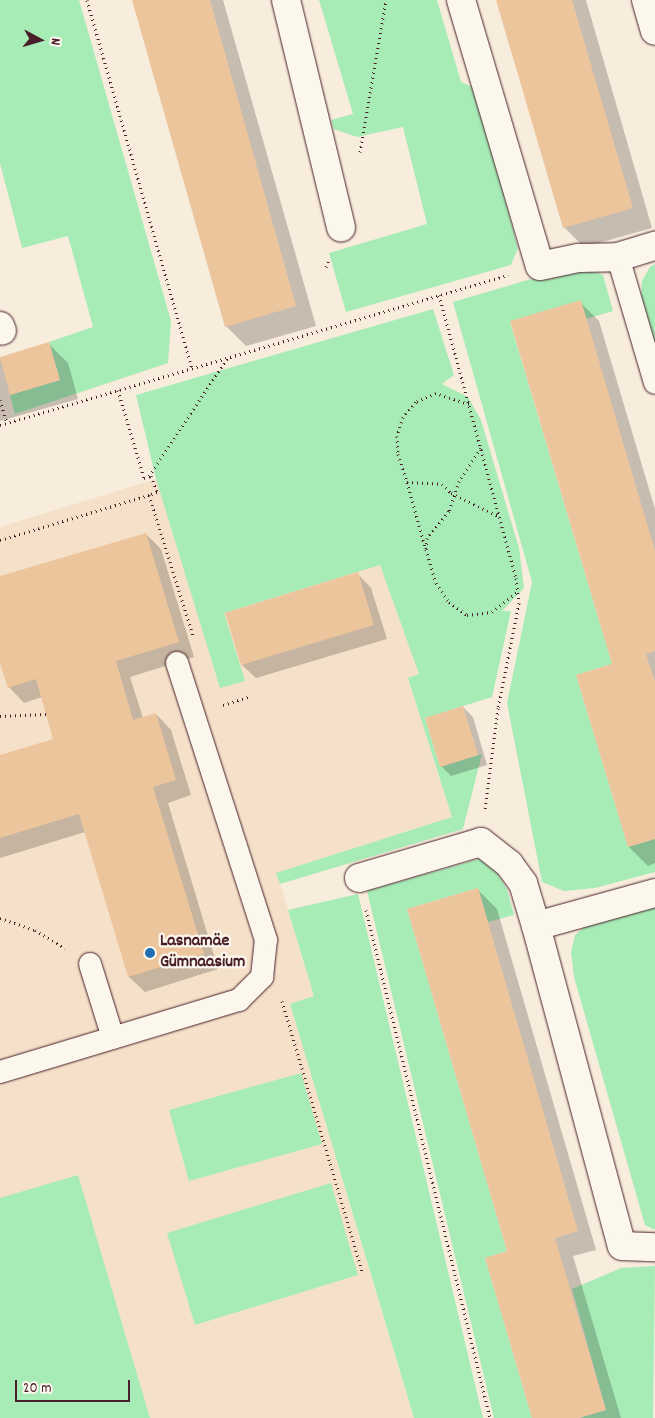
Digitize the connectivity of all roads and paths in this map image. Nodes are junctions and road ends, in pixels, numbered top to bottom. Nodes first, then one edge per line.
1 (86, 0) edge
2 (286, 0) edge
3 (386, 0) edge
4 (461, 0) edge
5 (646, 0) edge
6 (655, 31) edge
7 (359, 154) dead end
8 (341, 227) joint
9 (655, 246) edge
10 (618, 257) junction
11 (540, 266) junction
12 (326, 267) dead end
13 (439, 295) junction
14 (228, 357) junction
15 (192, 368) junction
16 (655, 383) edge
17 (118, 390) junction
18 (0, 400) edge
19 (469, 404) junction
20 (6, 423) junction
21 (0, 425) edge
22 (481, 447) junction
23 (148, 477) junction
24 (408, 482) junction
25 (149, 495) junction
26 (455, 496) junction
27 (500, 517) junction
28 (0, 540) edge
29 (426, 549) junction
30 (518, 592) junction
31 (178, 663) joint
32 (46, 714) dead end
33 (0, 716) edge
34 (481, 842) junction
35 (359, 878) joint
36 (655, 893) edge
37 (0, 918) edge
38 (536, 926) junction
39 (90, 964) joint
40 (262, 977) junction
41 (113, 1038) junction
42 (0, 1072) edge
43 (655, 1247) edge
44 (363, 1274) dead end
45 (490, 1418) edge

1 - 15 path
2 - 8 street
3 - 7 path
4 - 11 street
5 - 6 street
8 - 12 path
9 - 10 street
10 - 11 street
10 - 16 lane
11 - 13 path
13 - 14 path
13 - 19 path
14 - 15 path
14 - 23 path
15 - 17 path
17 - 20 path
17 - 23 path
18 - 20 path
19 - 22 path
19 - 24 path
20 - 21 path
22 - 26 path
22 - 27 path
23 - 25 path
24 - 26 path
24 - 29 path
25 - 28 path
25 - 31 path
26 - 27 path
26 - 29 path
27 - 30 path
29 - 30 path
30 - 34 path
31 - 40 lane
32 - 33 path
34 - 35 street
34 - 38 street
35 - 45 path
36 - 38 street
37 - 39 path
38 - 43 street
39 - 41 lane
40 - 41 lane
40 - 44 path
41 - 42 lane

